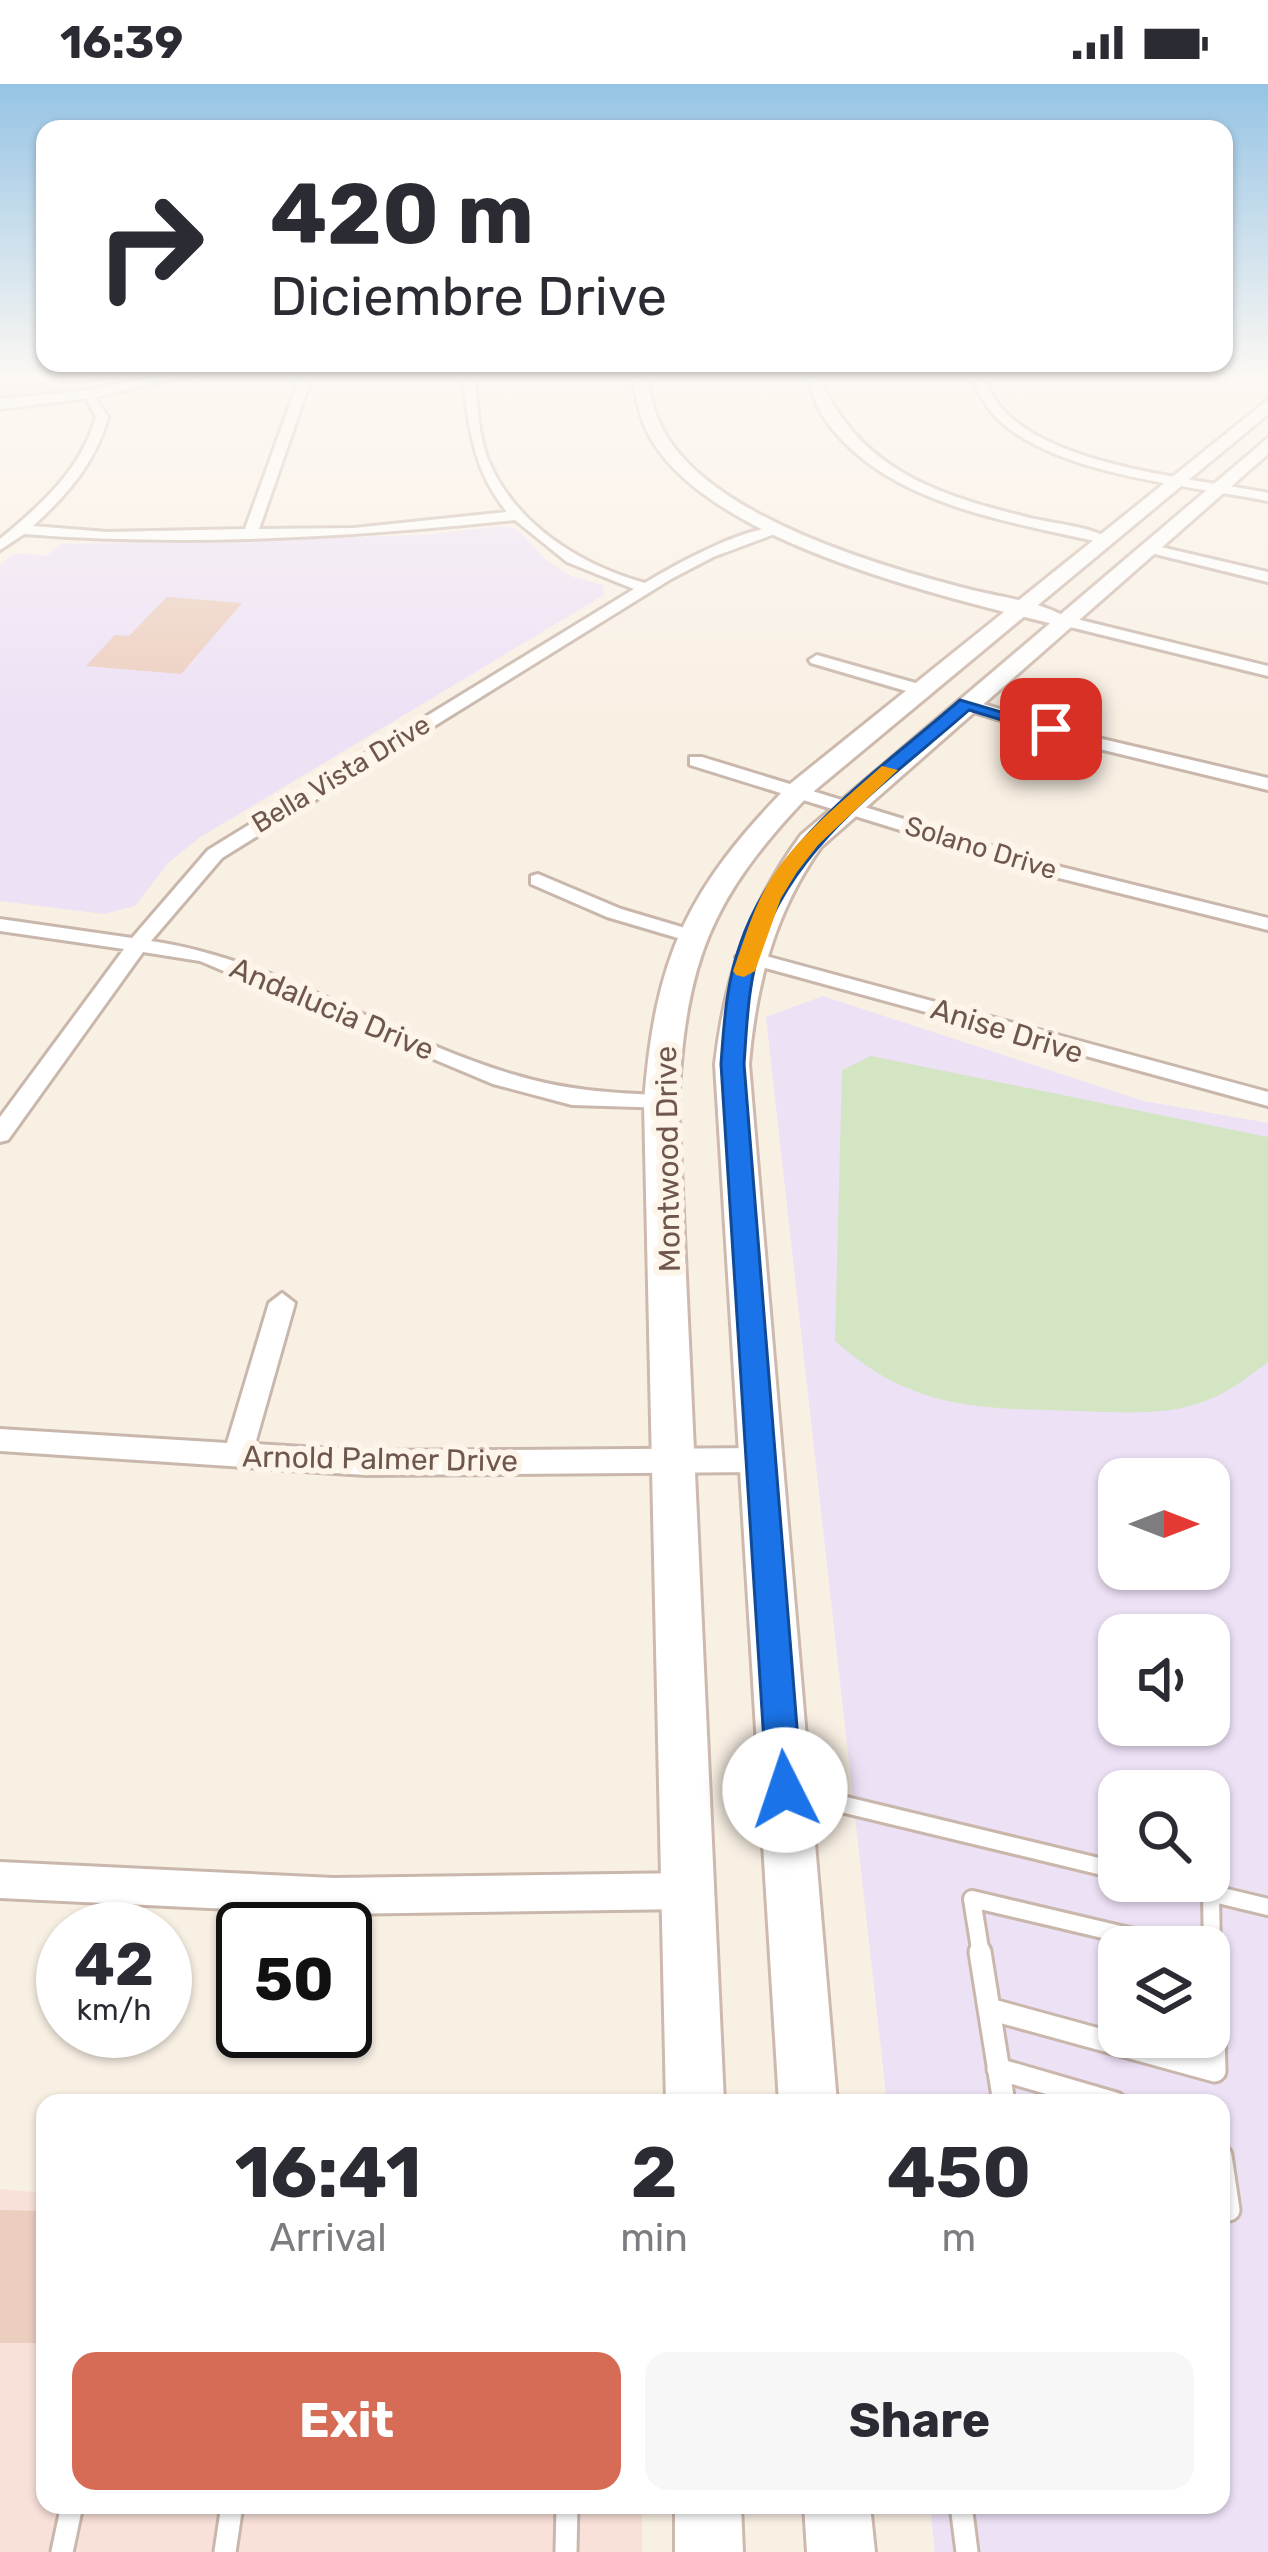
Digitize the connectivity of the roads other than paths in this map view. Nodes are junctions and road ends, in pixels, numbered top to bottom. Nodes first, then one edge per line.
1 (62, 488) edge
2 (267, 488) edge
3 (502, 488) edge
4 (708, 488) edge
5 (933, 488) edge
6 (1167, 488) edge
7 (1217, 488) edge
8 (1230, 488) edge
9 (1268, 496) edge
10 (520, 515) junction
11 (20, 530) junction
12 (778, 530) junction
13 (251, 533) junction
14 (1103, 539) junction
15 (0, 547) edge
16 (1148, 548) junction
17 (1268, 577) edge
18 (648, 588) junction
19 (1018, 608) junction
20 (1060, 620) junction
21 (817, 660) dead end
22 (1268, 671) edge
23 (920, 689) junction
24 (966, 704) junction
25 (696, 761) dead end
26 (1268, 784) edge
27 (799, 790) junction
28 (847, 806) junction
29 (538, 880) dead end
30 (1268, 924) edge
31 (0, 925) edge
32 (688, 935) junction
33 (141, 942) junction
34 (747, 957) junction
35 (1268, 1100) edge
36 (661, 1103) junction
37 (0, 1134) edge
38 (282, 1304) dead end
39 (0, 1440) edge
40 (238, 1458) junction
41 (677, 1459) junction
42 (760, 1460) junction
43 (785, 1790) junction
44 (1098, 1866) edge
45 (0, 1880) edge
46 (688, 1891) junction
47 (1230, 1898) edge
48 (1268, 1907) edge
49 (1098, 1929) edge
50 (989, 2009) junction
51 (1098, 2039) edge
52 (1168, 2058) edge
53 (1215, 2058) edge
54 (998, 2068) junction
55 (695, 2094) edge
56 (807, 2094) edge
57 (1002, 2094) edge
58 (1084, 2094) edge
59 (70, 2514) edge
60 (231, 2514) edge
61 (567, 2514) edge
62 (708, 2514) edge
63 (838, 2514) edge
64 (962, 2514) edge
65 (62, 2552) edge
66 (225, 2552) edge
67 (566, 2552) edge
68 (709, 2552) edge
69 (841, 2552) edge
70 (967, 2552) edge

1 - 11 street
2 - 13 street
3 - 10 street
4 - 12 street
5 - 14 street
6 - 14 main road, Montwood Drive
7 - 16 main road
8 - 9 street
10 - 13 street
10 - 18 street
11 - 13 street
11 - 15 street
12 - 18 street, Bella Vista Drive
12 - 19 street
14 - 19 main road, Montwood Drive
16 - 17 street
16 - 20 main road
18 - 33 street, Bella Vista Drive
19 - 20 street
19 - 23 main road, Montwood Drive
20 - 22 street
20 - 24 main road
21 - 23 street
23 - 27 main road, Montwood Drive
24 - 26 street
24 - 28 main road
25 - 27 street, Solano Drive
27 - 28 street, Solano Drive
27 - 32 main road, Montwood Drive
28 - 30 street, Solano Drive
28 - 34 main road
29 - 32 street
31 - 33 street, Andalucia Drive
32 - 36 main road, Montwood Drive
33 - 36 street, Andalucia Drive
33 - 37 street, Bella Vista Drive
34 - 35 street, Anise Drive
34 - 42 main road
36 - 41 main road, Montwood Drive
38 - 40 street
39 - 40 street, Arnold Palmer Drive
40 - 41 street, Arnold Palmer Drive
41 - 42 street, Arnold Palmer Drive
41 - 46 main road, Montwood Drive
42 - 43 main road
43 - 44 lane
43 - 56 main road
45 - 46 street
46 - 55 main road, Montwood Drive
47 - 48 lane
49 - 50 lane
50 - 51 lane
50 - 54 lane
52 - 53 lane
54 - 57 lane
54 - 58 lane
59 - 65 lane
60 - 66 lane
61 - 67 lane
62 - 68 main road
63 - 69 main road
64 - 70 lane

